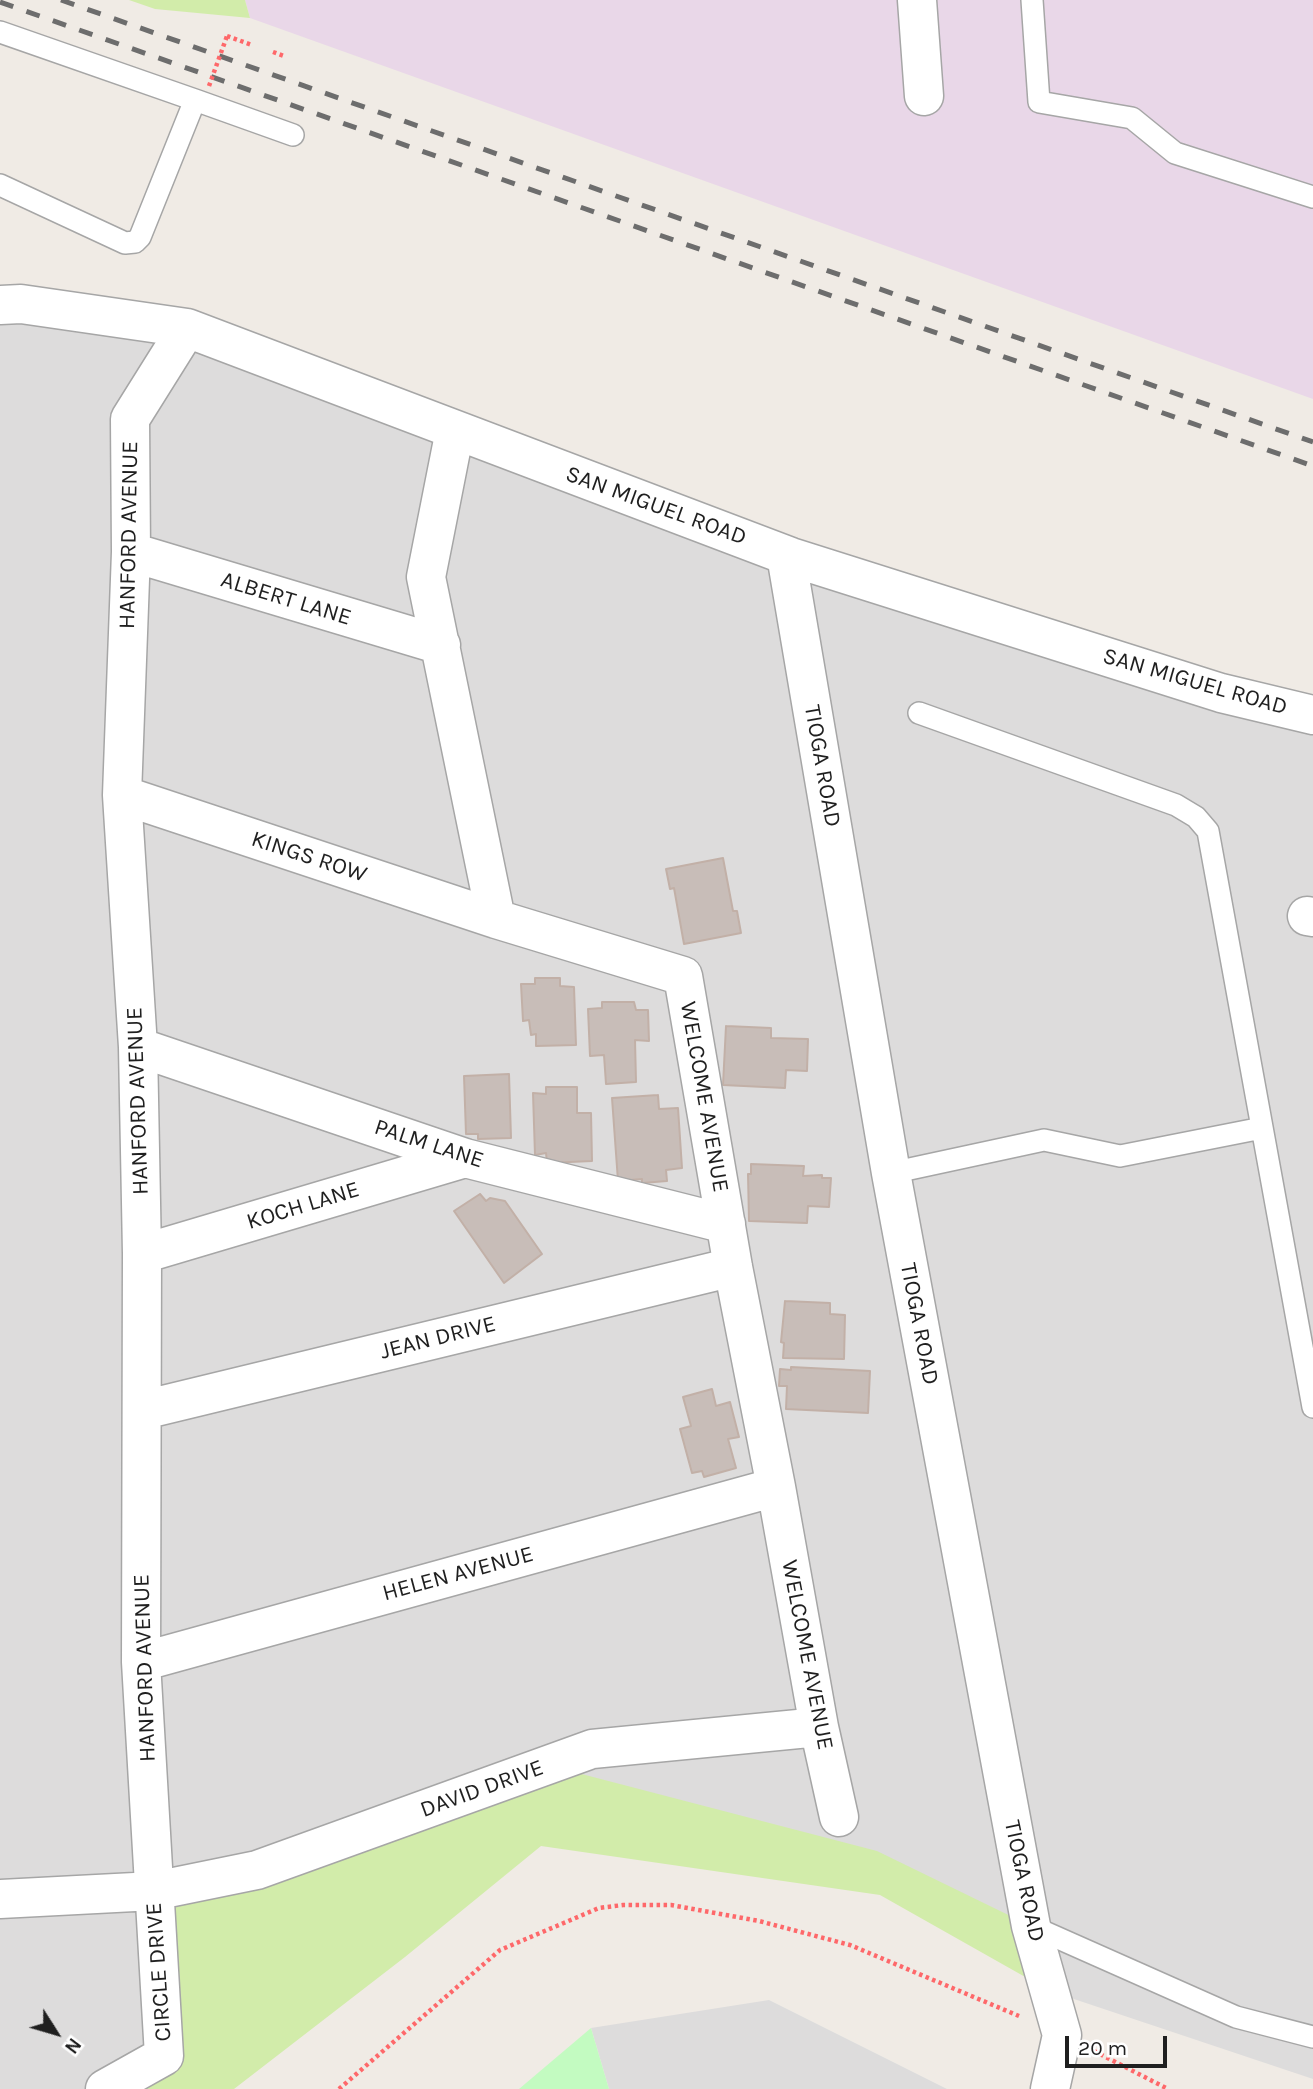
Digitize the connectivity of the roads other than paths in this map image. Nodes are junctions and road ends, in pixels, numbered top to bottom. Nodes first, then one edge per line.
1 (918, 0) edge
2 (1032, 0) edge
3 (0, 32) edge
4 (202, 93) junction
5 (924, 96) dead end
6 (293, 135) dead end
7 (0, 185) edge
8 (1313, 197) edge
9 (0, 305) edge
10 (187, 328) junction
11 (454, 430) junction
12 (131, 552) junction
13 (786, 555) junction
14 (442, 645) junction
15 (919, 713) dead end
16 (1313, 715) edge
17 (122, 795) junction
18 (496, 919) junction
19 (138, 1047) junction
20 (1262, 1128) junction
21 (464, 1158) junction
22 (891, 1173) junction
23 (726, 1224) junction
24 (142, 1254) junction
25 (733, 1267) junction
26 (1313, 1407) edge
27 (143, 1410) junction
28 (776, 1487) junction
29 (141, 1662) junction
30 (819, 1727) junction
31 (839, 1817) dead end
32 (154, 1891) junction
33 (0, 1899) edge
34 (1031, 1926) junction
35 (1313, 2037) edge
36 (1057, 2059) edge
37 (105, 2089) edge

1 - 5 street
2 - 8 lane
3 - 4 lane
4 - 6 lane
4 - 7 lane
9 - 10 street, SAN MIGUEL ROAD
10 - 11 street, SAN MIGUEL ROAD
10 - 12 street, HANFORD AVENUE
11 - 13 street, SAN MIGUEL ROAD
11 - 14 street
12 - 14 street, ALBERT LANE
12 - 17 street, HANFORD AVENUE
13 - 16 street, SAN MIGUEL ROAD
13 - 22 street, TIOGA ROAD
14 - 18 street
15 - 20 lane
17 - 18 street, KINGS ROW
17 - 19 street, HANFORD AVENUE
18 - 23 street, WELCOME AVENUE
19 - 21 street, PALM LANE
19 - 24 street, HANFORD AVENUE
20 - 22 lane
20 - 26 lane
21 - 23 street, PALM LANE
21 - 24 street, KOCH LANE
22 - 34 street, TIOGA ROAD
23 - 25 street, WELCOME AVENUE
24 - 27 street, HANFORD AVENUE
25 - 27 street, JEAN DRIVE
25 - 28 street, WELCOME AVENUE
27 - 29 street, HANFORD AVENUE
28 - 29 street, HELEN AVENUE
28 - 30 street, WELCOME AVENUE
29 - 32 street, HANFORD AVENUE
30 - 31 street, WELCOME AVENUE
30 - 32 street, DAVID DRIVE
32 - 33 street, CIRCLE DRIVE
32 - 37 street, CIRCLE DRIVE
34 - 35 lane
34 - 36 street, TIOGA ROAD

